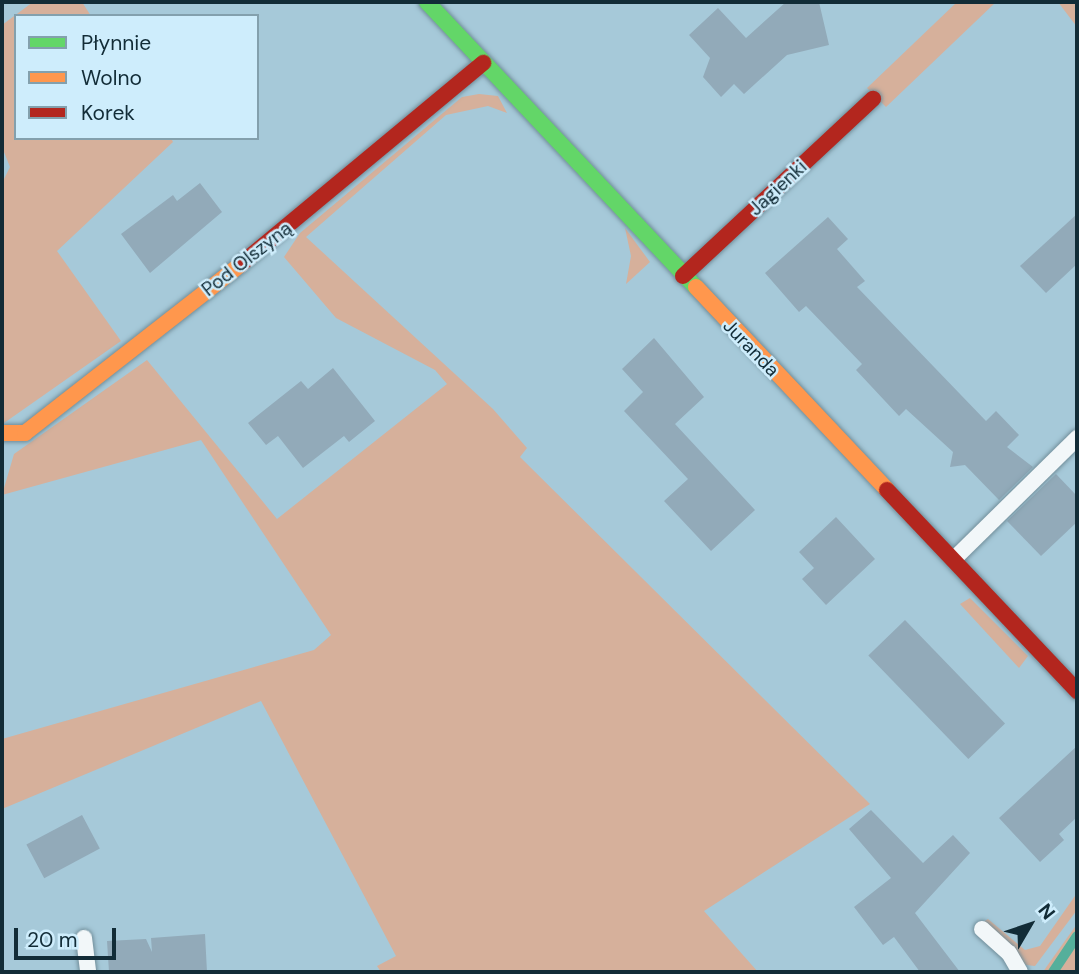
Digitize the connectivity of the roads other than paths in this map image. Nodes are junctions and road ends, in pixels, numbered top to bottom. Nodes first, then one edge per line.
1 (427, 2) edge
2 (483, 63) junction
3 (873, 99) dead end
4 (683, 276) junction
5 (2, 433) edge
6 (1077, 438) edge
7 (954, 559) junction
8 (1077, 691) edge
9 (982, 929) dead end
10 (84, 938) dead end
11 (88, 972) edge
12 (1020, 972) edge

1 - 2 street, Juranda
2 - 4 street, Juranda
2 - 5 street, Pod Olszyną
3 - 4 street, Jagienki
4 - 7 street, Juranda
6 - 7 lane
7 - 8 street, Juranda
9 - 12 lane
10 - 11 lane

